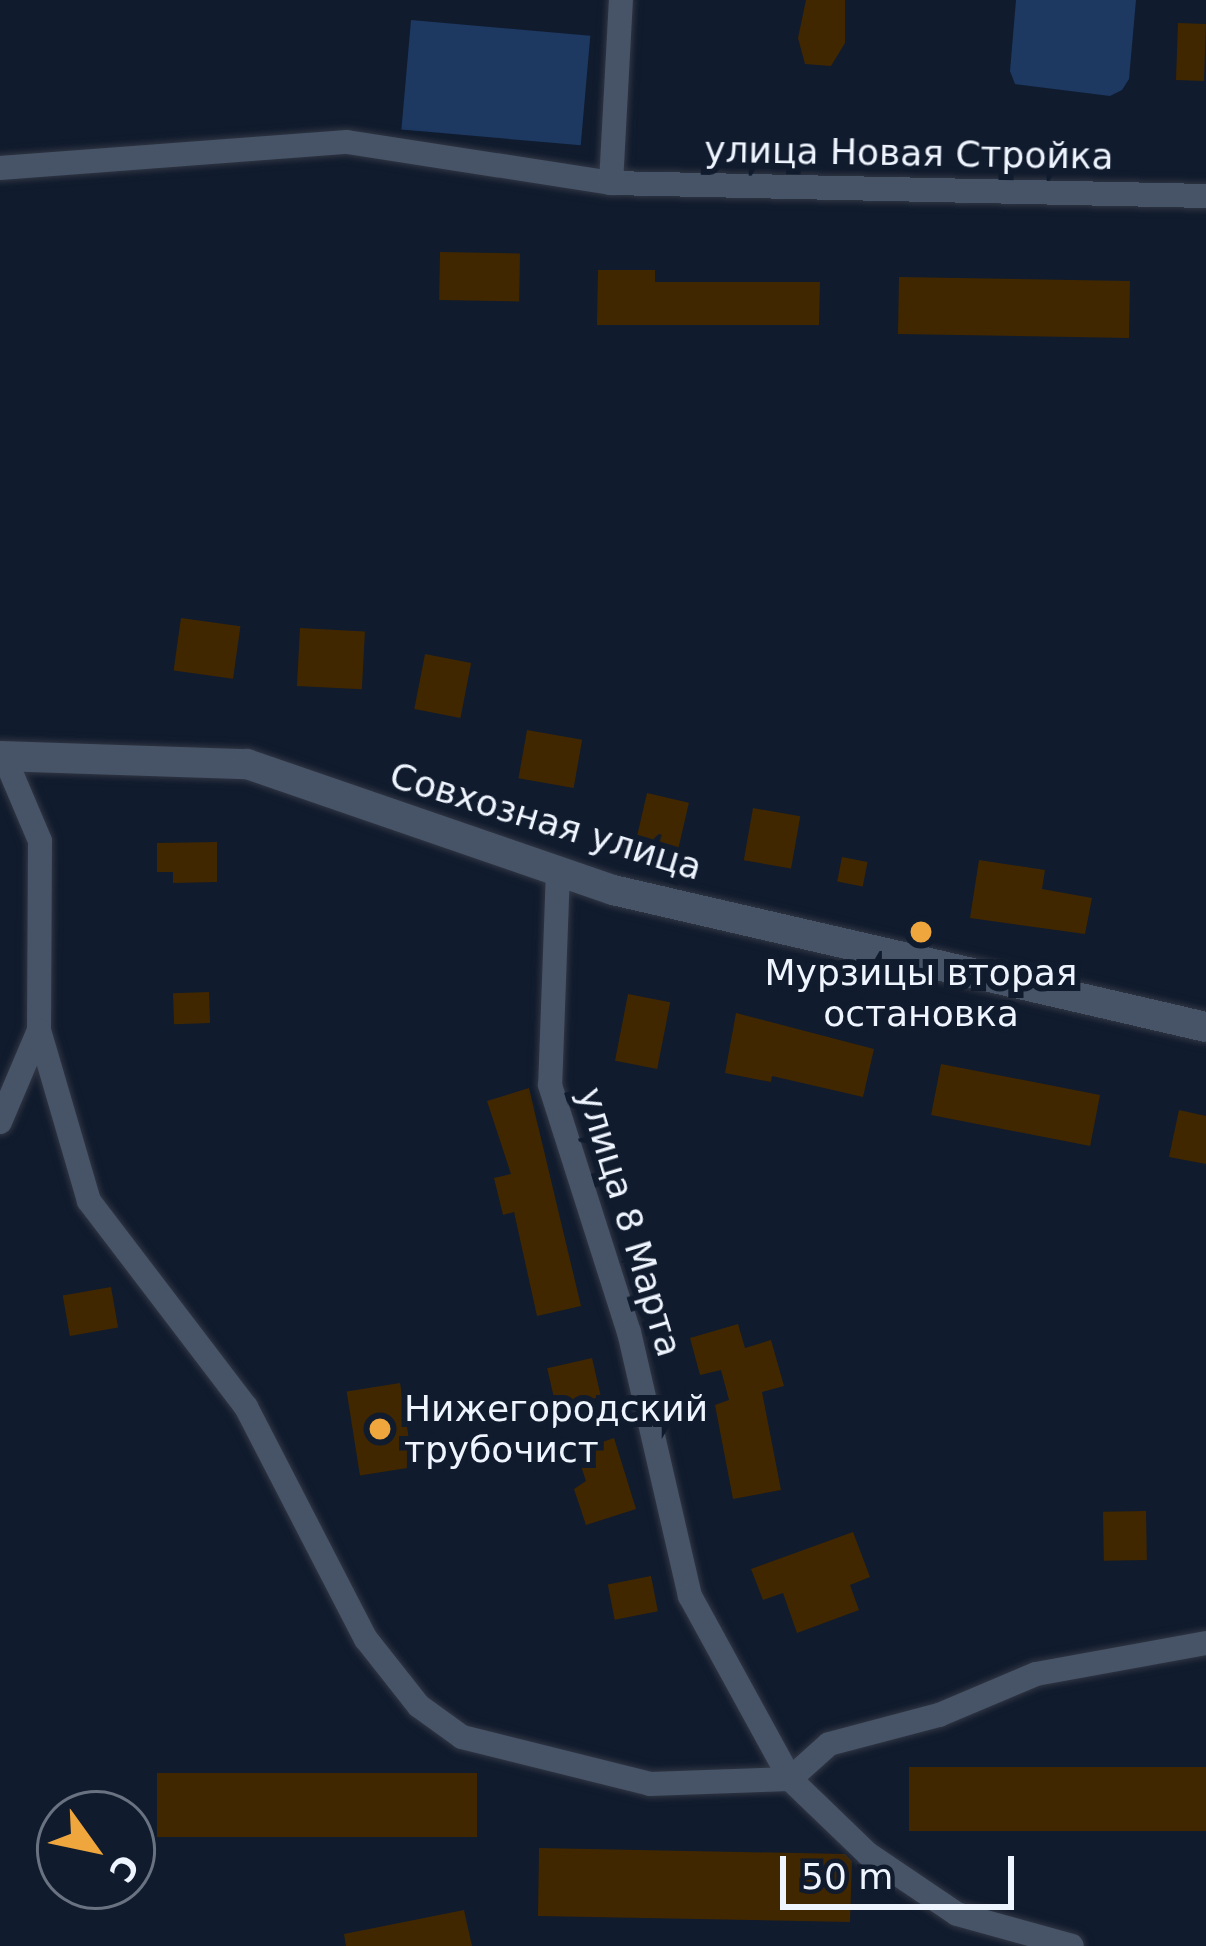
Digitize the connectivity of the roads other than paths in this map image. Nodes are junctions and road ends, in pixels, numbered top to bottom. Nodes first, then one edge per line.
1 (621, 0) edge
2 (0, 168) edge
3 (611, 183) junction
4 (1206, 196) edge
5 (2, 756) edge
6 (558, 871) junction
7 (1206, 1027) edge
8 (39, 1030) junction
9 (0, 1122) edge
10 (1206, 1643) edge
11 (790, 1779) junction
12 (1072, 1946) edge

1 - 3 street
2 - 3 street, улица Новая Стройка
3 - 4 street, улица Новая Стройка
5 - 6 street, Совхозная улица
5 - 8 street
6 - 7 street, Совхозная улица
6 - 11 street, улица 8 Марта
8 - 9 street
8 - 11 street
10 - 11 street
11 - 12 street, улица 8 Марта

